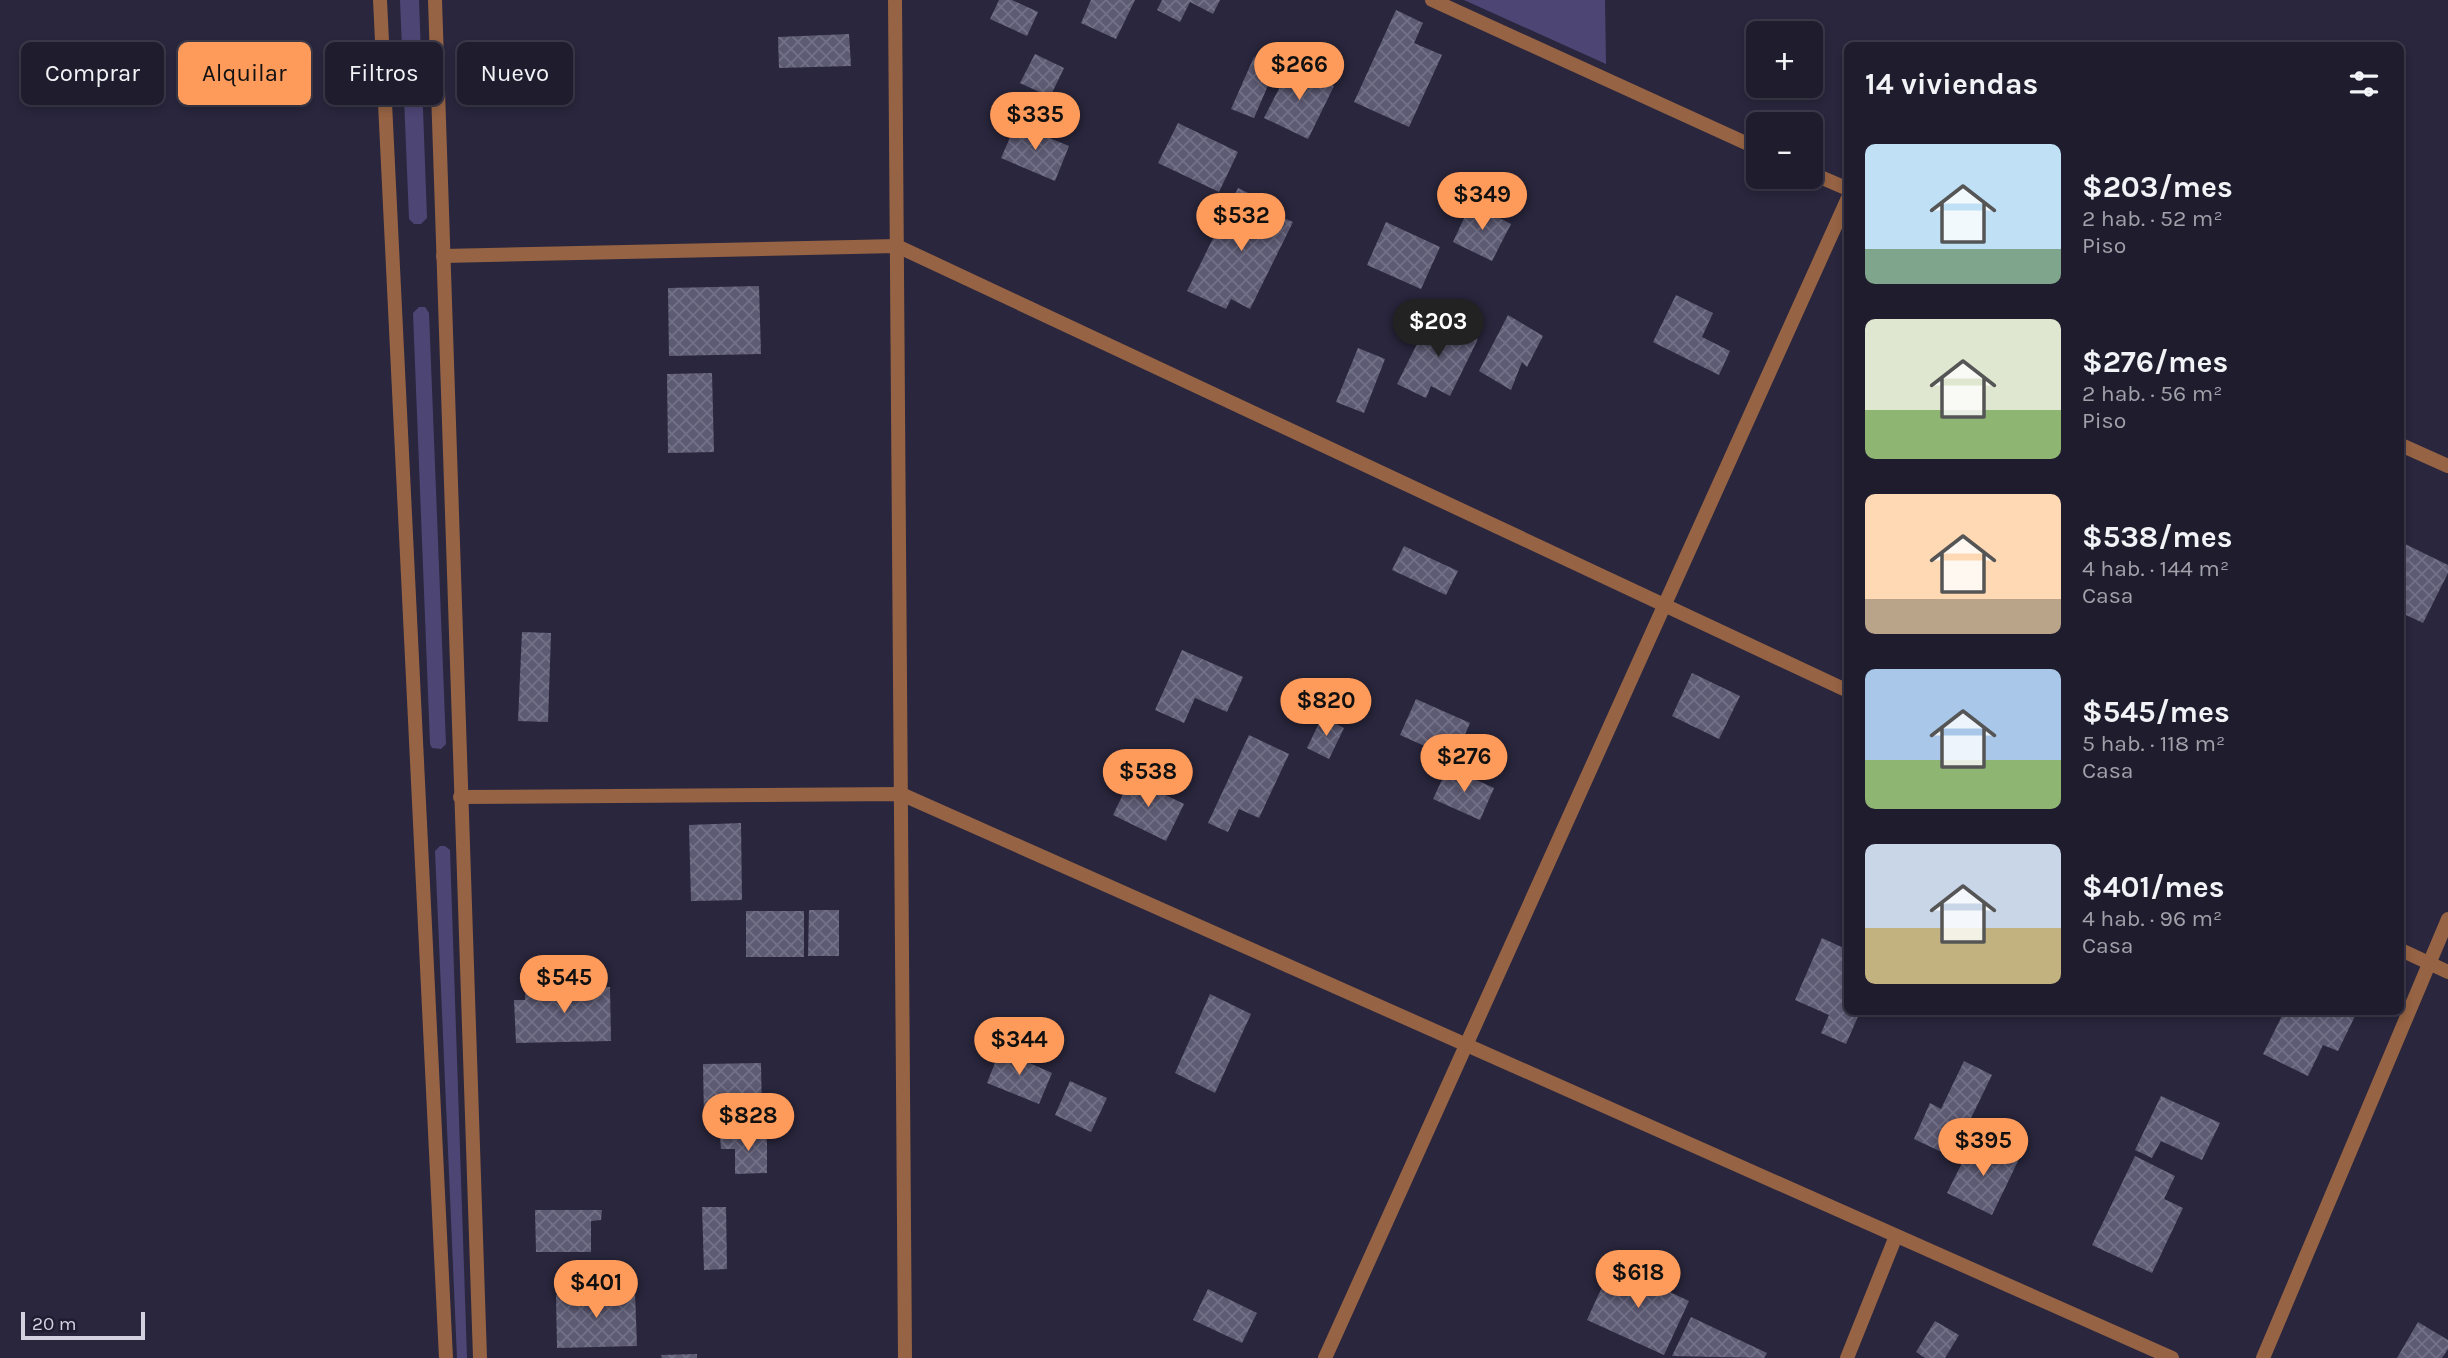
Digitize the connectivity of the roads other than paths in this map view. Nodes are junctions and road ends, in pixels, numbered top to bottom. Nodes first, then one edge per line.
1 (380, 0) edge
2 (435, 0) edge
3 (895, 0) edge
4 (1432, 0) edge
5 (1746, 143) edge
6 (1823, 178) edge
7 (1844, 187) edge
8 (1844, 207) edge
9 (897, 246) junction
10 (443, 256) junction
11 (2404, 446) edge
12 (2448, 466) edge
13 (1665, 605) junction
14 (1844, 689) edge
15 (901, 794) junction
16 (460, 797) junction
17 (2448, 919) edge
18 (2404, 951) edge
19 (2429, 963) junction
20 (2448, 972) edge
21 (1467, 1046) junction
22 (1896, 1236) junction
23 (446, 1358) edge
24 (480, 1358) edge
25 (905, 1358) edge
26 (1325, 1358) edge
27 (1847, 1358) edge
28 (2172, 1358) edge
29 (2263, 1358) edge

1 - 23 street
2 - 10 street
3 - 9 street
4 - 5 street
6 - 7 street
8 - 13 street
9 - 10 street
9 - 13 street
9 - 15 street
10 - 16 street
11 - 12 street
13 - 14 street
13 - 21 street
15 - 16 street
15 - 21 street
15 - 25 street
16 - 24 street
17 - 19 street
18 - 19 street
19 - 20 street
19 - 29 street
21 - 22 street
21 - 26 street
22 - 27 street
22 - 28 street

